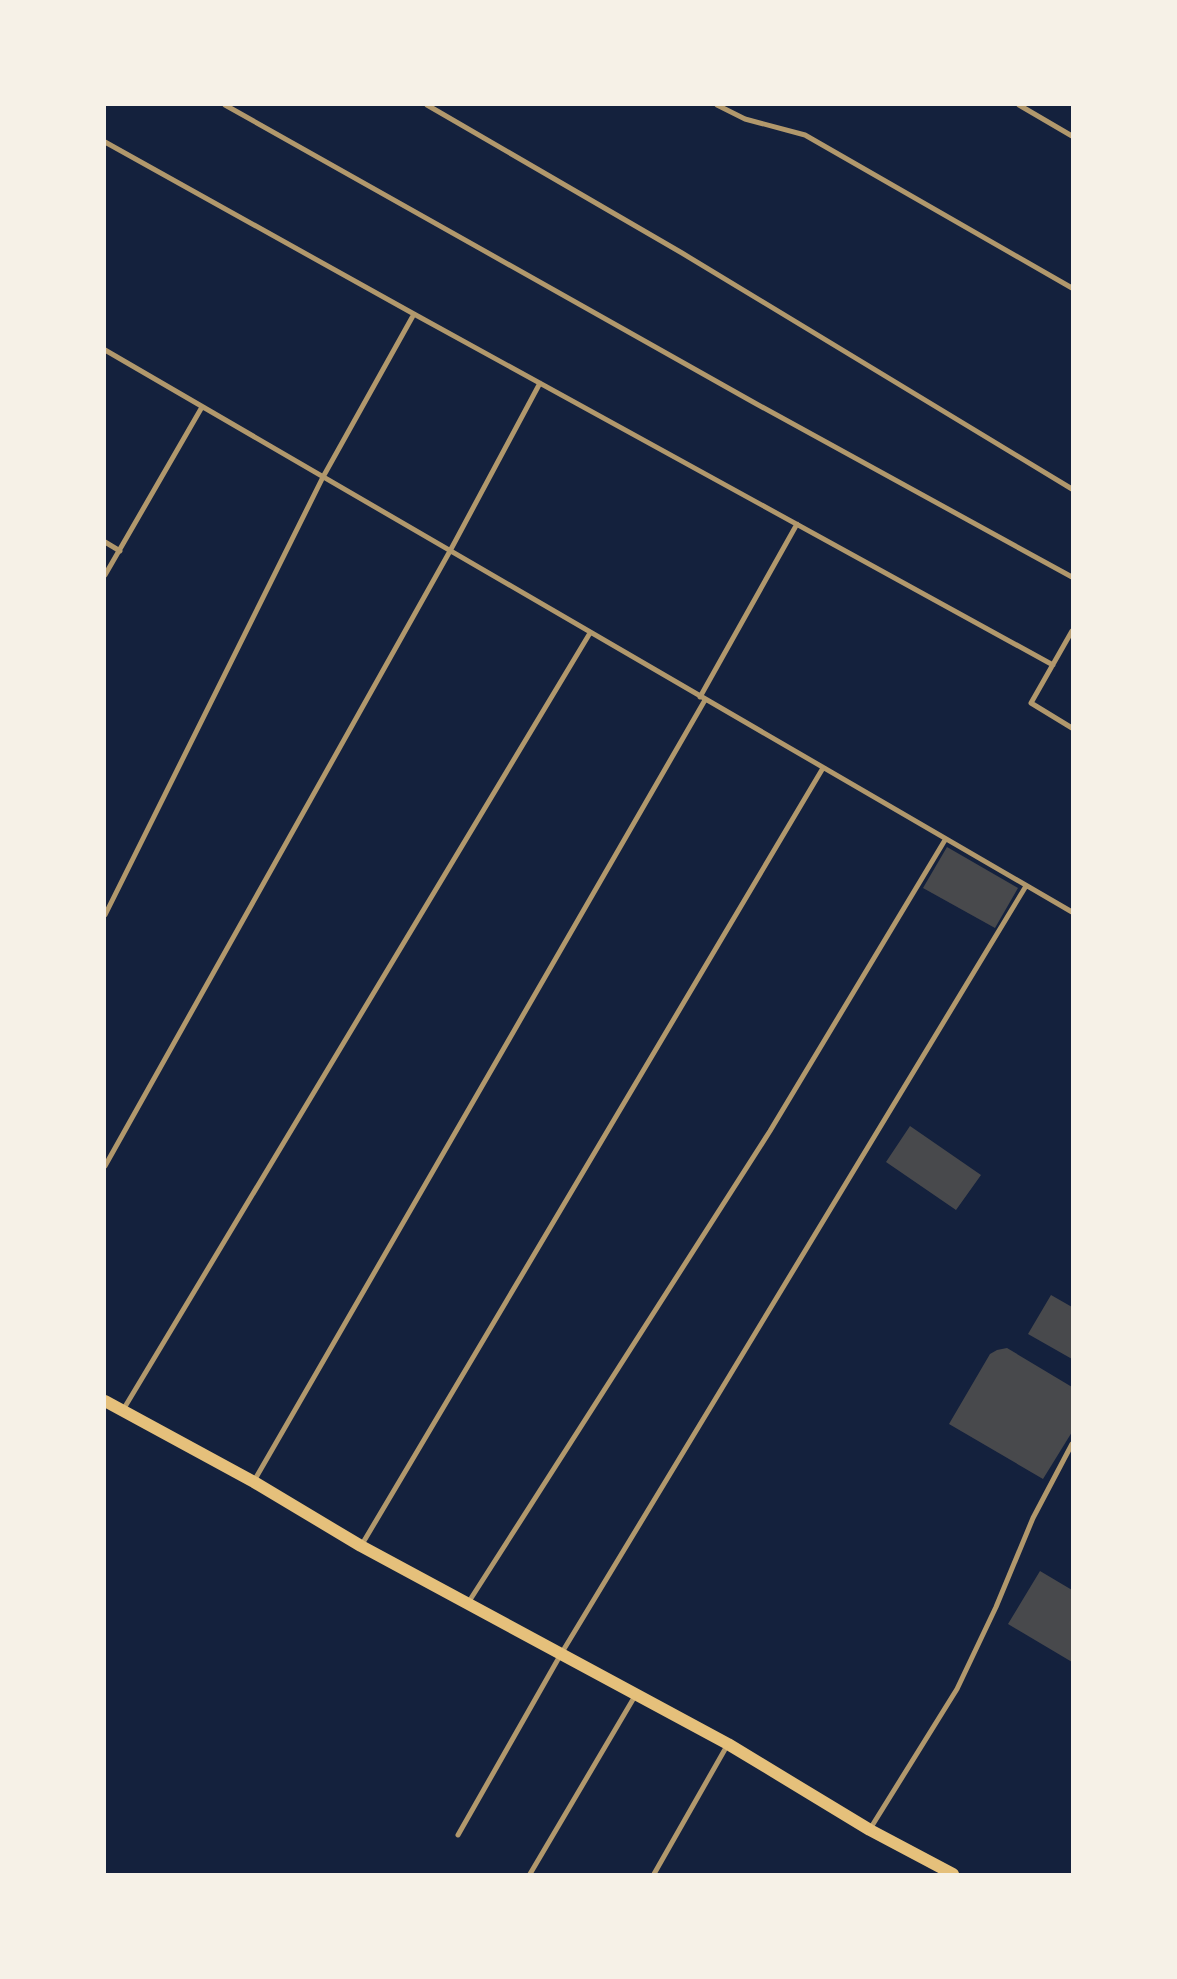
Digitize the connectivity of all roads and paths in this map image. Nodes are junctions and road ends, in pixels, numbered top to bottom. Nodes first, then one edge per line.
1 (225, 105) edge
2 (427, 105) edge
3 (716, 105) edge
4 (1019, 105) edge
5 (1072, 136) edge
6 (105, 142) edge
7 (1072, 288) edge
8 (414, 314) junction
9 (105, 350) edge
10 (540, 383) junction
11 (202, 407) junction
12 (323, 477) junction
13 (1072, 489) edge
14 (797, 524) junction
15 (105, 542) edge
16 (120, 551) junction
17 (450, 551) junction
18 (105, 575) edge
19 (1072, 577) edge
20 (590, 633) junction
21 (1071, 635) edge
22 (1053, 665) junction
23 (703, 698) junction
24 (1072, 728) edge
25 (823, 768) junction
26 (945, 840) junction
27 (1026, 886) junction
28 (1072, 912) edge
29 (105, 916) edge
30 (105, 1166) edge
31 (105, 1401) edge
32 (122, 1411) junction
33 (1072, 1444) edge
34 (254, 1482) junction
35 (361, 1546) junction
36 (467, 1603) junction
37 (561, 1654) junction
38 (636, 1694) junction
39 (728, 1744) junction
40 (870, 1830) junction
41 (458, 1835) dead end
42 (530, 1874) edge
43 (654, 1874) edge
44 (953, 1874) edge

1 - 19 street
2 - 13 street
3 - 7 street
4 - 5 street
6 - 8 street
8 - 10 street
8 - 12 street
9 - 11 street
10 - 14 street
10 - 17 street
11 - 12 street
11 - 16 street
12 - 17 street
12 - 29 street
14 - 22 street
14 - 23 street
15 - 16 street
16 - 18 street
17 - 20 street
17 - 30 street
20 - 23 street
20 - 32 street
21 - 22 street
22 - 24 street
23 - 25 street
23 - 34 street
25 - 26 street
25 - 35 street
26 - 27 street
26 - 36 street
27 - 28 street
27 - 37 street
31 - 32 main road
32 - 34 main road
33 - 40 street
34 - 35 main road
35 - 36 main road
36 - 37 main road
37 - 38 main road
37 - 41 street
38 - 39 main road
38 - 42 street
39 - 40 main road
39 - 43 street
40 - 44 main road

